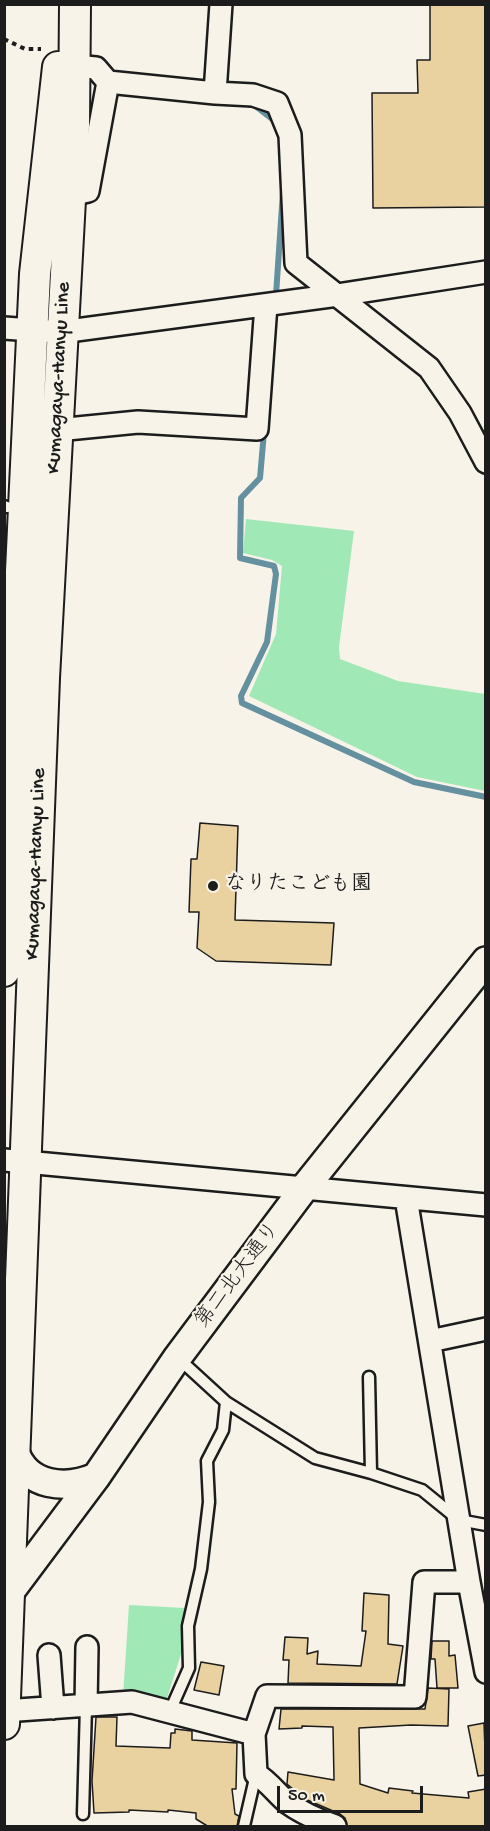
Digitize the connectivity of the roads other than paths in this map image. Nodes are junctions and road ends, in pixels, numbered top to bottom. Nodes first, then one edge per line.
1 (65, 4) edge
2 (75, 4) edge
3 (221, 4) edge
4 (67, 58) junction
5 (108, 82) junction
6 (215, 93) junction
7 (70, 195) junction
8 (486, 272) edge
9 (338, 295) junction
10 (267, 305) junction
11 (18, 330) edge
12 (61, 332) junction
13 (57, 430) junction
14 (486, 462) edge
15 (21, 677) edge
16 (486, 961) edge
17 (4, 971) edge
18 (16, 1161) edge
19 (305, 1187) junction
20 (406, 1198) junction
21 (486, 1205) edge
22 (486, 1329) edge
23 (430, 1341) junction
24 (177, 1358) junction
25 (369, 1377) dead end
26 (226, 1402) junction
27 (15, 1452) junction
28 (371, 1473) junction
29 (96, 1477) junction
30 (459, 1520) junction
31 (486, 1525) edge
32 (469, 1582) junction
33 (7, 1596) edge
34 (87, 1647) dead end
35 (49, 1655) dead end
36 (485, 1661) edge
37 (86, 1706) junction
38 (53, 1708) junction
39 (5, 1711) edge
40 (170, 1711) junction
41 (4, 1724) edge
42 (254, 1734) junction
43 (256, 1774) junction
44 (83, 1814) dead end
45 (244, 1827) edge
46 (335, 1827) edge

1 - 4 main road, Kumagaya-Hanyu Line
2 - 4 main road, Kumagaya-Hanyu Line
3 - 6 street
4 - 5 street
4 - 7 main road, Kumagaya-Hanyu Line
4 - 11 main road, Kumagaya-Hanyu Line
5 - 6 street
5 - 7 street
6 - 9 street
7 - 12 main road, Kumagaya-Hanyu Line
8 - 9 street
9 - 10 street
9 - 14 street
10 - 12 street
10 - 13 street
11 - 12 street
11 - 15 main road, Kumagaya-Hanyu Line
12 - 13 main road, Kumagaya-Hanyu Line
13 - 15 main road, Kumagaya-Hanyu Line
15 - 17 main road, Kumagaya-Hanyu Line
15 - 18 main road, Kumagaya-Hanyu Line
16 - 19 street, 第二北大通り
18 - 19 street
18 - 27 main road, Kumagaya-Hanyu Line
19 - 20 street
19 - 24 street, 第二北大通り
20 - 21 street
20 - 23 street
22 - 23 street
23 - 30 street
24 - 26 lane
24 - 29 street, 第二北大通り
25 - 28 lane
26 - 28 lane
26 - 40 lane
27 - 29 street
27 - 33 main road, Kumagaya-Hanyu Line
28 - 30 lane
29 - 33 street, 第二北大通り
30 - 31 lane
30 - 32 street
32 - 36 street
32 - 42 street
33 - 39 main road, Kumagaya-Hanyu Line
34 - 37 street
35 - 38 street
37 - 38 street
37 - 40 street
37 - 44 lane
38 - 39 street
39 - 41 main road, Kumagaya-Hanyu Line
40 - 42 street
42 - 43 street
43 - 45 lane
43 - 46 street

